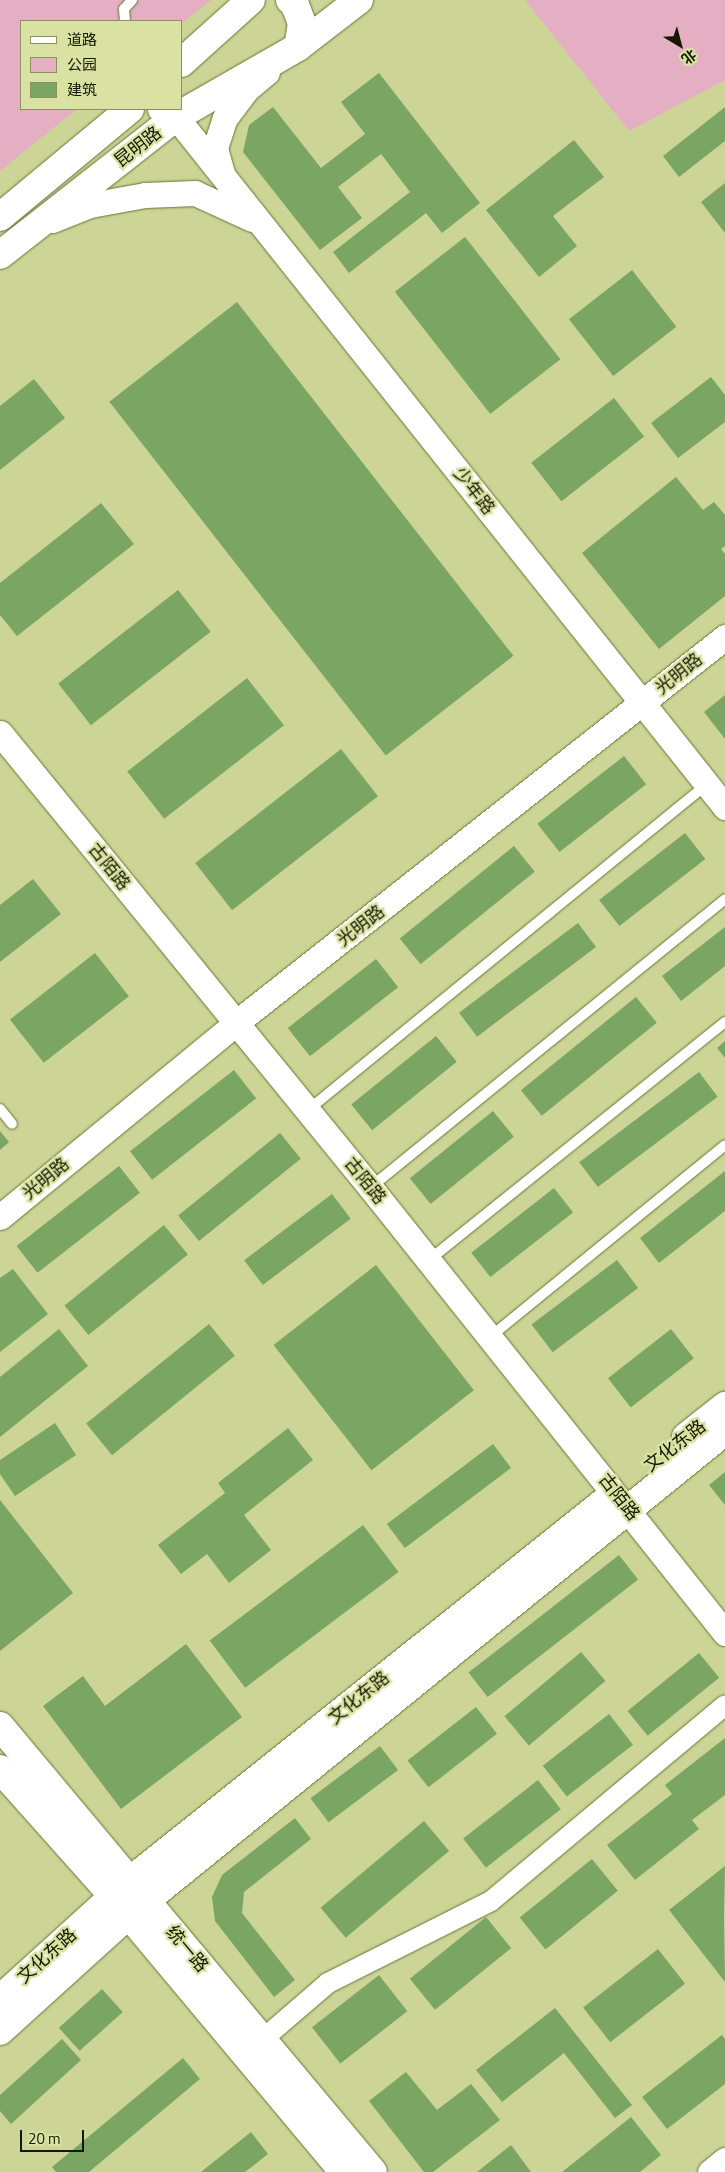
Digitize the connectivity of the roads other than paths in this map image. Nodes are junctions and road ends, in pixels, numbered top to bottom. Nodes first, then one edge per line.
1 (132, 0) edge
2 (251, 0) edge
3 (290, 0) edge
4 (359, 0) edge
5 (125, 20) edge
6 (298, 47) junction
7 (182, 62) edge
8 (182, 105) edge
9 (132, 112) edge
10 (169, 112) edge
11 (222, 175) junction
12 (0, 217) edge
13 (262, 224) junction
14 (34, 228) junction
15 (0, 255) edge
16 (725, 637) edge
17 (642, 703) junction
18 (0, 733) edge
19 (707, 784) junction
20 (725, 807) edge
21 (725, 899) edge
22 (236, 1022) junction
23 (725, 1022) edge
24 (0, 1109) edge
25 (308, 1110) junction
26 (12, 1124) dead end
27 (725, 1145) edge
28 (370, 1187) junction
29 (0, 1217) edge
30 (428, 1260) junction
31 (490, 1336) junction
32 (725, 1406) edge
33 (725, 1431) edge
34 (622, 1500) junction
35 (725, 1633) edge
36 (725, 1706) edge
37 (0, 1726) edge
38 (0, 1769) edge
39 (129, 1898) junction
40 (0, 1999) edge
41 (0, 2031) edge
42 (263, 2039) junction
43 (725, 2160) edge
44 (344, 2172) edge
45 (372, 2172) edge
46 (710, 2172) edge

1 - 5 lane
2 - 7 main road
3 - 6 main road
4 - 6 main road, 昆明路
6 - 8 main road, 昆明路
6 - 11 street
9 - 12 main road, 昆明路
10 - 11 street, 少年路
10 - 14 main road, 昆明路
11 - 13 street, 少年路
13 - 14 street
13 - 17 street, 少年路
14 - 15 main road, 昆明路
16 - 17 street, 光明路
17 - 19 street, 少年路
17 - 22 street, 光明路
18 - 22 street, 古陌路
19 - 20 street, 少年路
19 - 25 lane
21 - 28 lane
22 - 25 street, 古陌路
22 - 29 street, 光明路
23 - 30 lane
24 - 26 lane
25 - 28 street, 古陌路
27 - 31 lane
28 - 30 street, 古陌路
30 - 31 street, 古陌路
31 - 34 street, 古陌路
32 - 34 main road, 文化东路
33 - 34 main road
34 - 35 street, 古陌路
34 - 39 main road, 文化东路
36 - 42 street
37 - 39 main road, 统一路
38 - 39 main road, 统一路
39 - 40 main road, 文化东路
39 - 41 main road
39 - 42 main road, 统一路
39 - 44 main road, 统一路
42 - 45 main road, 统一路
43 - 46 street

